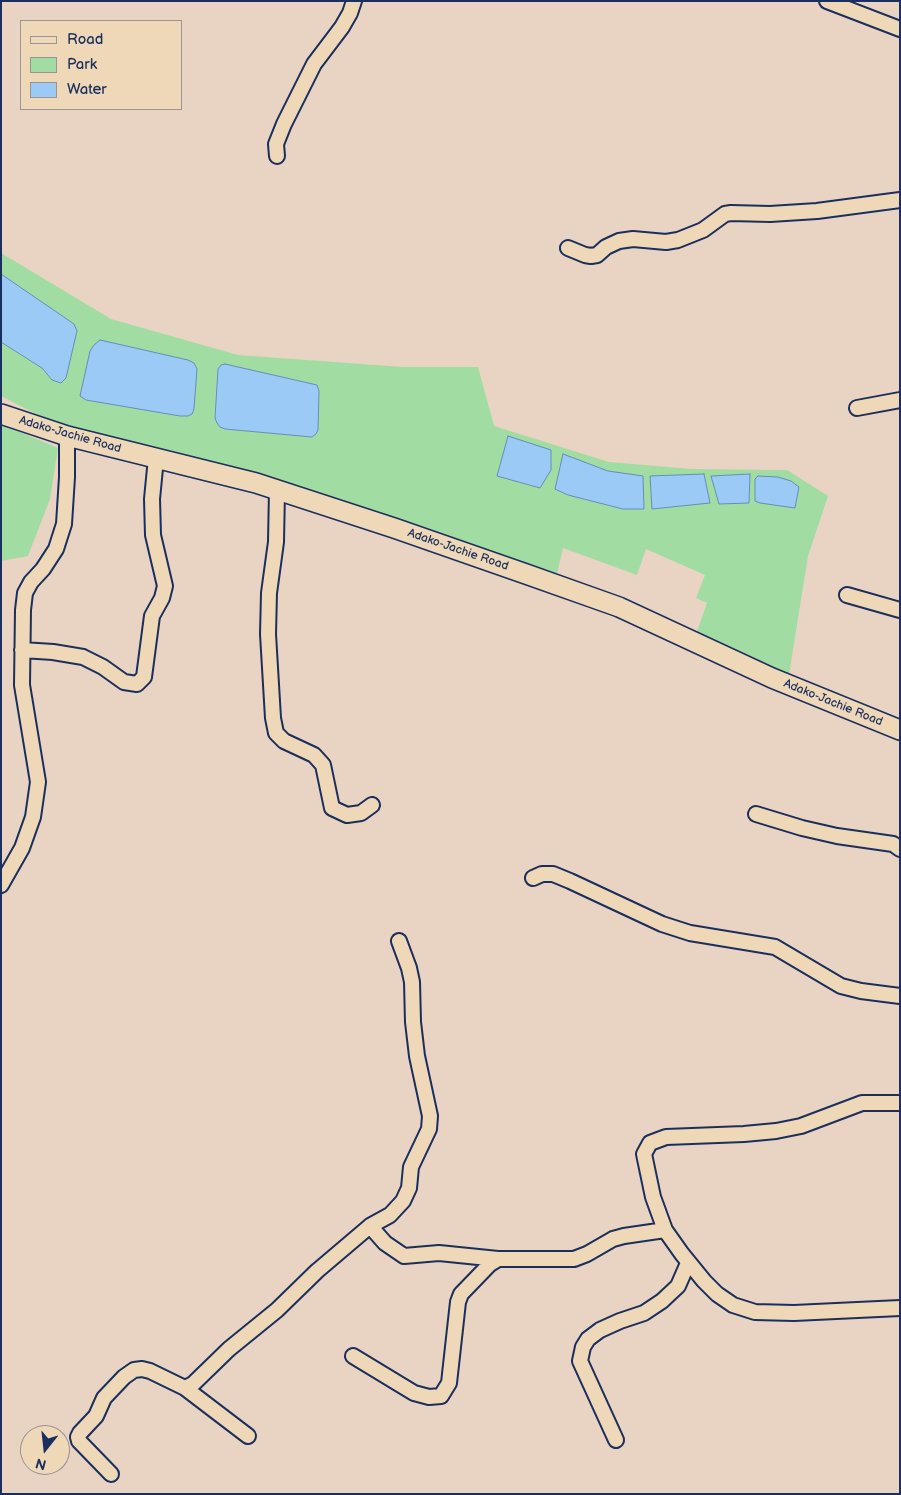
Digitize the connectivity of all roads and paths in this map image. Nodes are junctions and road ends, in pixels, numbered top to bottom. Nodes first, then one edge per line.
1 (354, 1) edge
2 (827, 1) edge
3 (900, 28) edge
4 (277, 156) dead end
5 (900, 200) edge
6 (568, 248) dead end
7 (900, 400) edge
8 (857, 408) dead end
9 (1, 414) edge
10 (67, 436) junction
11 (156, 458) junction
12 (277, 490) junction
13 (847, 595) dead end
14 (900, 610) edge
15 (22, 650) junction
16 (900, 730) edge
17 (372, 805) dead end
18 (756, 814) dead end
19 (900, 849) edge
20 (533, 878) dead end
21 (1, 885) edge
22 (399, 941) dead end
23 (900, 996) edge
24 (900, 1103) edge
25 (370, 1226) junction
26 (665, 1230) junction
27 (498, 1259) junction
28 (688, 1263) junction
29 (900, 1308) edge
30 (353, 1356) dead end
31 (185, 1388) junction
32 (248, 1436) dead end
33 (616, 1440) dead end
34 (111, 1474) dead end

1 - 4 street
2 - 3 street
5 - 6 street
7 - 8 street
9 - 10 street, Adako-Jachie Road
10 - 11 street, Adako-Jachie Road
10 - 15 street
11 - 12 street, Adako-Jachie Road
11 - 15 street
12 - 16 street, Adako-Jachie Road
12 - 17 street
13 - 14 street
15 - 21 street
18 - 19 street
20 - 23 street
22 - 25 street
24 - 26 street
25 - 27 street
25 - 31 street
26 - 27 street
26 - 28 street
27 - 30 street
28 - 29 street
28 - 33 street
31 - 32 street
31 - 34 street

